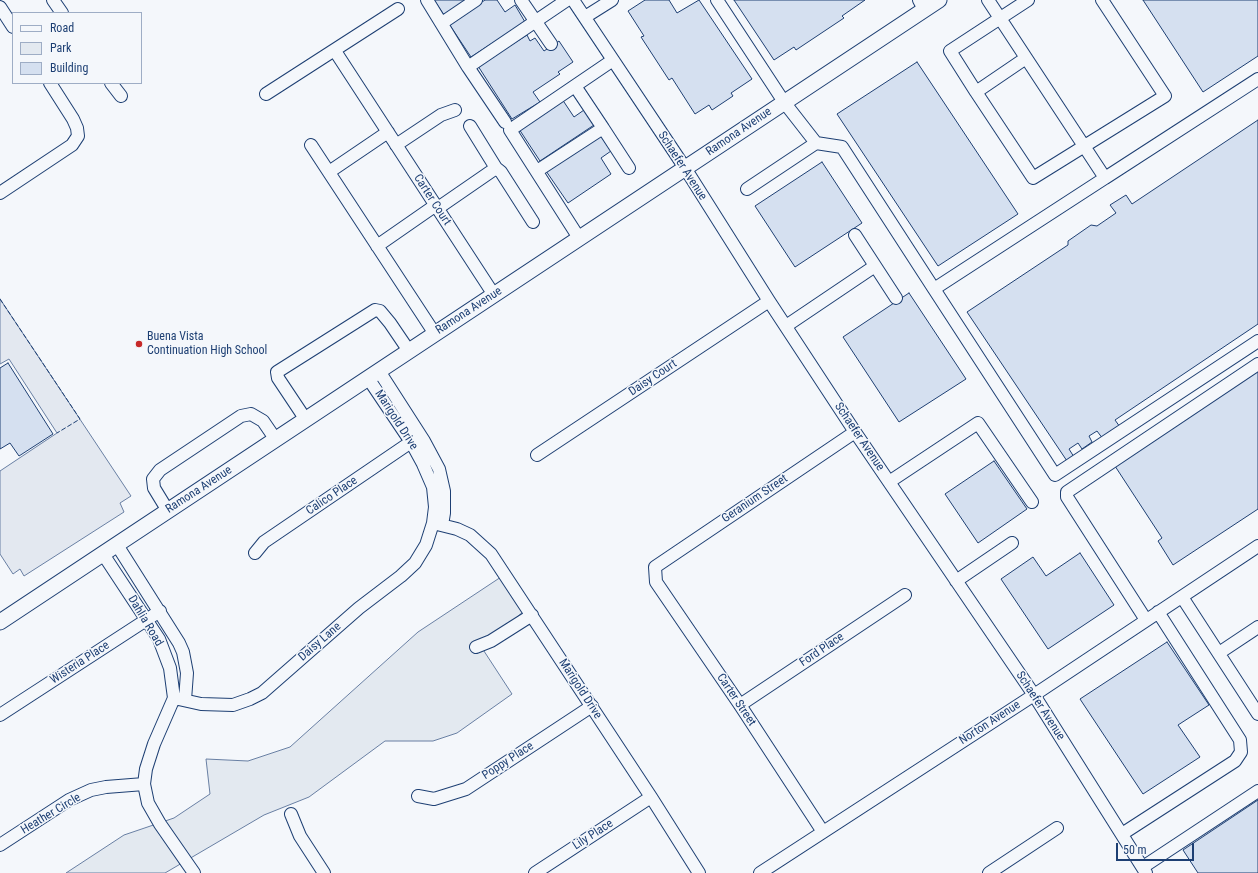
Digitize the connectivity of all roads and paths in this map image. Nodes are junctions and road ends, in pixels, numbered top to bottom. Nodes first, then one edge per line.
1 (53, 0) edge
2 (427, 0) edge
3 (476, 0) edge
4 (522, 0) edge
5 (567, 0) edge
6 (574, 0) edge
7 (612, 0) edge
8 (717, 0) edge
9 (939, 0) edge
10 (988, 0) edge
11 (1028, 0) edge
12 (1102, 0) edge
13 (922, 5) edge
14 (0, 7) edge
15 (398, 9) dead end
16 (61, 12) edge
17 (585, 17) junction
18 (1000, 18) junction
19 (536, 22) junction
20 (442, 23) junction
21 (12, 25) edge
22 (551, 44) dead end
23 (335, 51) junction
24 (1026, 58) junction
25 (613, 60) junction
26 (468, 66) junction
27 (1258, 79) edge
28 (51, 84) edge
29 (112, 84) edge
30 (575, 86) junction
31 (976, 92) junction
32 (266, 94) dead end
33 (121, 96) dead end
34 (784, 102) junction
35 (455, 110) dead end
36 (505, 122) dead end
37 (470, 126) dead end
38 (603, 128) junction
39 (388, 132) junction
40 (816, 142) junction
41 (311, 145) dead end
42 (396, 145) junction
43 (1084, 147) junction
44 (496, 168) junction
45 (629, 168) dead end
46 (684, 168) junction
47 (537, 171) junction
48 (329, 172) junction
49 (1105, 178) junction
50 (747, 189) dead end
51 (0, 193) edge
52 (437, 207) junction
53 (533, 222) dead end
54 (855, 234) dead end
55 (579, 238) junction
56 (377, 246) junction
57 (875, 266) junction
58 (934, 289) junction
59 (494, 295) junction
60 (896, 298) dead end
61 (769, 301) junction
62 (786, 326) junction
63 (435, 334) junction
64 (1258, 341) edge
65 (409, 351) junction
66 (1258, 364) edge
67 (373, 375) junction
68 (306, 420) junction
69 (855, 432) junction
70 (276, 440) junction
71 (411, 442) junction
72 (537, 455) dead end
73 (889, 482) junction
74 (1032, 502) dead end
75 (168, 511) junction
76 (438, 524) junction
77 (1012, 543) dead end
78 (117, 545) junction
79 (1258, 546) edge
80 (255, 553) dead end
81 (103, 554) junction
82 (655, 567) joint
83 (956, 581) junction
84 (905, 595) dead end
85 (1182, 597) junction
86 (160, 611) junction
87 (1158, 612) junction
88 (532, 616) junction
89 (146, 620) junction
90 (1146, 620) junction
91 (0, 622) edge
92 (1258, 627) edge
93 (476, 647) dead end
94 (1219, 654) junction
95 (1034, 695) junction
96 (179, 699) junction
97 (740, 705) junction
98 (592, 706) junction
99 (1258, 714) edge
100 (0, 715) edge
101 (144, 784) junction
102 (1258, 791) edge
103 (418, 796) dead end
104 (651, 797) junction
105 (291, 814) dead end
106 (1057, 828) dead end
107 (823, 832) junction
108 (1122, 834) junction
109 (0, 846) edge
110 (1144, 870) edge
111 (194, 873) edge
112 (324, 873) edge
113 (535, 873) edge
114 (699, 873) edge
115 (760, 873) edge
116 (988, 873) edge

1 - 16 street
2 - 20 street
3 - 20 street
4 - 19 street
5 - 19 street
6 - 17 street, Schaefer Avenue
7 - 17 street
8 - 34 street
9 - 13 main road, Ramona Avenue
10 - 18 street
11 - 18 street
12 - 43 street
13 - 34 main road, Ramona Avenue
14 - 21 street
15 - 23 street
17 - 25 street, Schaefer Avenue
18 - 24 street
18 - 31 street
19 - 22 street
19 - 26 street
20 - 26 street
23 - 32 street
23 - 39 street, Carter Court
24 - 31 street
24 - 43 street
25 - 30 street
25 - 46 street, Schaefer Avenue
26 - 36 street
27 - 49 street
28 - 51 street
29 - 33 street
30 - 38 street
30 - 47 street
31 - 43 street
34 - 40 street
34 - 46 main road, Ramona Avenue
35 - 42 street
37 - 44 street
38 - 45 street
38 - 47 street
39 - 42 street, Carter Court
39 - 48 street
40 - 50 street
40 - 58 street
41 - 48 street
42 - 52 street, Carter Court
43 - 49 street
44 - 52 street
44 - 53 street
46 - 55 main road, Ramona Avenue
46 - 61 street, Schaefer Avenue
47 - 55 street
48 - 56 street
49 - 58 street
52 - 56 street
52 - 59 street, Carter Court
54 - 57 street
55 - 59 main road, Ramona Avenue
56 - 63 street
57 - 60 street
57 - 62 street
58 - 64 street
59 - 63 main road, Ramona Avenue
61 - 62 street, Schaefer Avenue
61 - 72 street, Daisy Court
62 - 69 street, Schaefer Avenue
63 - 65 main road, Ramona Avenue
65 - 67 main road, Ramona Avenue
65 - 68 street
66 - 90 street
67 - 68 main road, Ramona Avenue
67 - 71 street, Marigold Drive
67 - 76 street, Marigold Drive
68 - 70 main road, Ramona Avenue
69 - 73 street, Schaefer Avenue
69 - 82 street, Geranium Street
70 - 75 main road, Ramona Avenue
70 - 75 street
71 - 76 street, Marigold Drive
71 - 80 street, Calico Place
73 - 74 street
73 - 83 street, Schaefer Avenue
75 - 78 main road, Ramona Avenue
76 - 88 street, Marigold Drive
76 - 96 street, Daisy Lane
77 - 83 street
78 - 81 main road, Ramona Avenue
78 - 86 street, Dahlia Road
79 - 85 street, Norton Avenue
81 - 89 street, Dahlia Road
81 - 91 main road, Ramona Avenue
82 - 97 street, Carter Street
83 - 95 street, Schaefer Avenue
84 - 97 street, Ford Place
85 - 87 street, Norton Avenue
85 - 94 street
86 - 89 street, Wisteria Place
86 - 96 street, Dahlia Road
87 - 90 street, Norton Avenue
87 - 108 street
88 - 93 street
88 - 98 street, Marigold Drive
89 - 96 street, Dahlia Road
89 - 100 street, Wisteria Place
90 - 95 street, Norton Avenue
92 - 94 street
94 - 99 street
95 - 107 street, Norton Avenue
95 - 108 street, Schaefer Avenue
96 - 101 street, Dahlia Road
97 - 107 street, Carter Street
98 - 103 street, Poppy Place
98 - 104 street, Marigold Drive
101 - 109 street, Heather Circle
101 - 111 street
102 - 110 street
104 - 113 street, Lily Place
104 - 114 street, Marigold Drive
105 - 112 street
106 - 116 street
107 - 115 street, Norton Avenue
108 - 110 street, Schaefer Avenue

